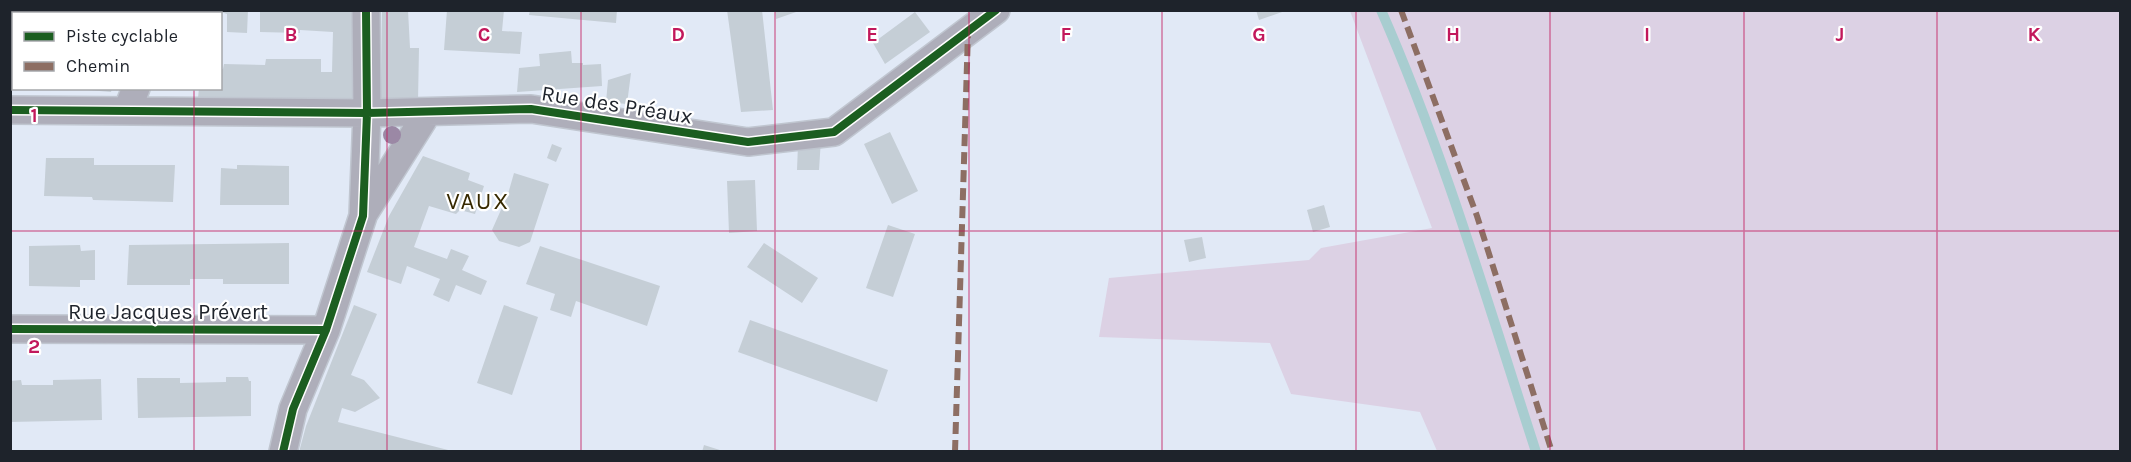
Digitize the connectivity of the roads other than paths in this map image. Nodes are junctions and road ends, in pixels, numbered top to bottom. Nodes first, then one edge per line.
1 (366, 10) edge
2 (996, 10) edge
3 (131, 100) edge
4 (10, 110) edge
5 (428, 112) junction
6 (367, 113) junction
7 (363, 216) junction
8 (10, 329) edge
9 (326, 330) junction
10 (284, 452) edge

1 - 6 street
2 - 5 street, Rue des Préaux
3 - 4 street, Rue des Préaux
3 - 6 street, Rue des Préaux
5 - 6 street, Rue des Préaux
5 - 7 street
6 - 7 street
7 - 9 street
8 - 9 street, Rue Jacques Prévert
9 - 10 street

